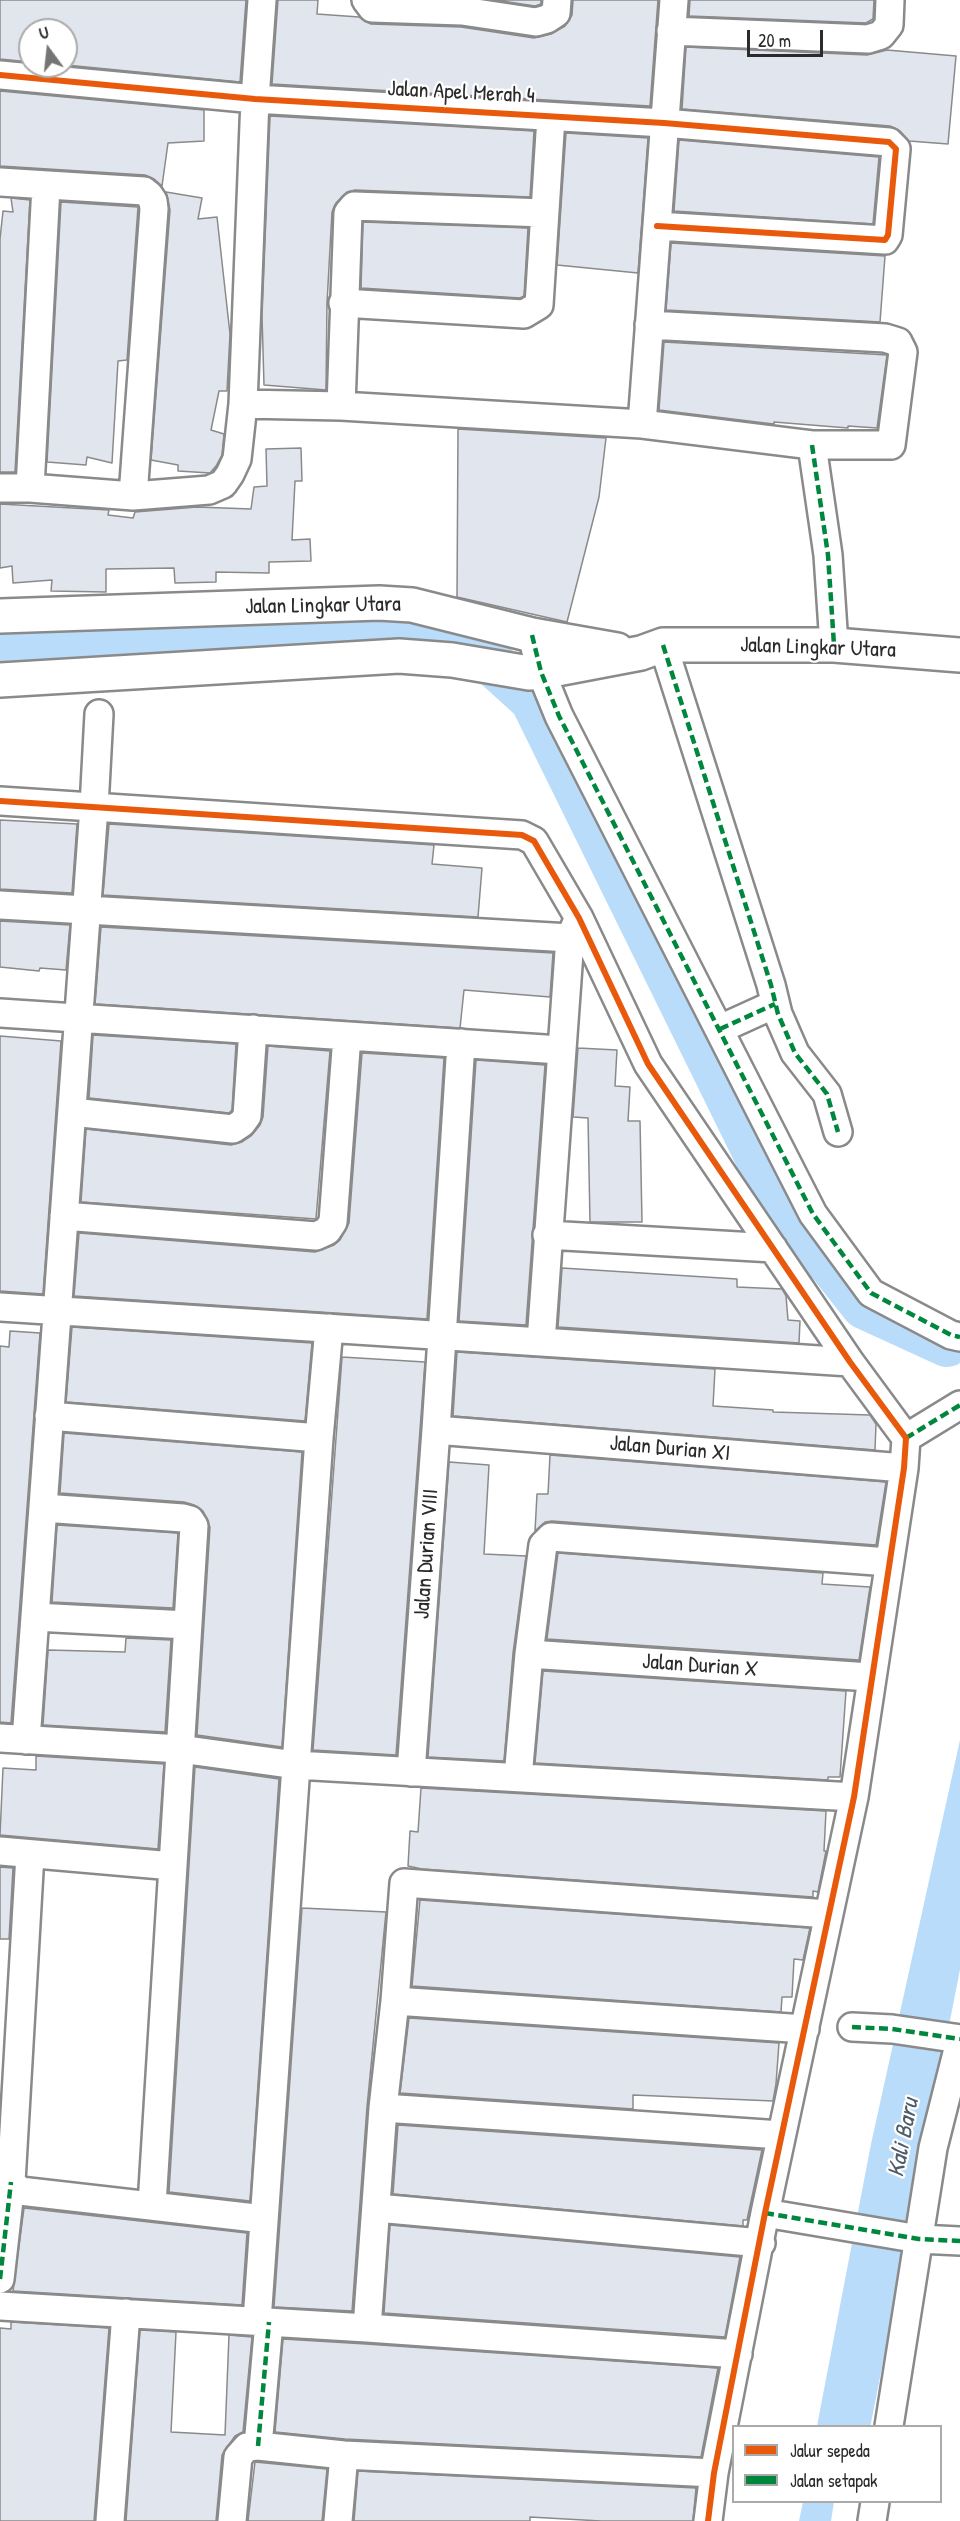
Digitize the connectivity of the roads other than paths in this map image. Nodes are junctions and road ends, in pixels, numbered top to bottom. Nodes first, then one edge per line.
1 (262, 0) edge
2 (366, 0) edge
3 (557, 0) edge
4 (674, 0) edge
5 (890, 0) edge
6 (463, 6) edge
7 (671, 31) junction
8 (0, 75) edge
9 (255, 99) junction
10 (551, 117) junction
11 (664, 123) junction
12 (0, 182) edge
13 (46, 186) junction
14 (544, 213) junction
15 (657, 226) junction
16 (343, 303) junction
17 (649, 325) junction
18 (243, 404) junction
19 (341, 406) junction
20 (642, 424) junction
21 (812, 445) junction
22 (0, 488) edge
23 (30, 488) junction
24 (133, 496) junction
25 (0, 616) edge
26 (532, 635) junction
27 (834, 645) junction
28 (652, 649) junction
29 (960, 655) edge
30 (535, 673) junction
31 (0, 680) edge
32 (99, 714) dead end
33 (0, 801) edge
34 (94, 807) junction
35 (0, 905) edge
36 (87, 910) junction
37 (574, 928) junction
38 (776, 1004) junction
39 (0, 1013) edge
40 (79, 1018) junction
41 (253, 1029) junction
42 (720, 1029) junction
43 (346, 1036) junction
44 (461, 1043) junction
45 (560, 1050) junction
46 (72, 1112) junction
47 (838, 1132) dead end
48 (64, 1216) junction
49 (547, 1234) junction
50 (773, 1248) junction
51 (0, 1307) edge
52 (57, 1311) junction
53 (329, 1328) junction
54 (441, 1335) junction
55 (960, 1336) edge
56 (541, 1341) junction
57 (850, 1362) junction
58 (960, 1405) edge
59 (50, 1416) junction
60 (436, 1430) junction
61 (906, 1437) junction
62 (319, 1438) junction
63 (904, 1468) junction
64 (43, 1508) junction
65 (889, 1562) junction
66 (35, 1617) junction
67 (186, 1625) junction
68 (529, 1654) junction
69 (870, 1677) junction
70 (13, 1739) edge
71 (180, 1749) junction
72 (296, 1765) junction
73 (411, 1772) junction
74 (518, 1777) junction
75 (854, 1797) junction
76 (0, 1851) edge
77 (30, 1854) junction
78 (173, 1866) junction
79 (828, 1914) junction
80 (395, 2001) junction
81 (852, 2027) dead end
82 (805, 2029) junction
83 (960, 2040) edge
84 (383, 2108) junction
85 (781, 2136) junction
86 (11, 2181) junction
87 (152, 2205) junction
88 (377, 2208) junction
89 (765, 2213) junction
90 (264, 2219) junction
91 (907, 2236) junction
92 (960, 2241) edge
93 (761, 2243) junction
94 (0, 2279) edge
95 (0, 2306) edge
96 (126, 2313) junction
97 (263, 2322) junction
98 (367, 2328) junction
99 (738, 2355) junction
100 (889, 2425) edge
101 (258, 2446) junction
102 (344, 2455) junction
103 (714, 2473) junction
104 (875, 2503) edge
105 (110, 2521) edge
106 (232, 2521) edge
107 (338, 2521) edge
108 (708, 2521) edge
109 (872, 2521) edge

1 - 9 street
2 - 6 street
3 - 6 street
4 - 7 street
5 - 7 street
7 - 11 street
8 - 9 street, Jalan Apel Merah 4
9 - 10 street, Jalan Apel Merah 4
9 - 18 street
10 - 11 street, Jalan Apel Merah 4
10 - 14 street
11 - 15 street
11 - 15 street, Jalan Apel Merah 4
12 - 13 street
13 - 23 street
13 - 24 street
14 - 16 street
14 - 16 street
15 - 17 street
16 - 19 street
17 - 20 street
17 - 21 street
18 - 19 street
18 - 24 street
19 - 20 street
20 - 21 street
21 - 27 street
22 - 23 street
23 - 24 street
25 - 26 main road, Jalan Lingkar Utara
26 - 28 main road, Jalan Lingkar Utara
26 - 30 street
27 - 28 main road, Jalan Lingkar Utara
27 - 29 main road, Jalan Lingkar Utara
28 - 30 main road, Jalan Lingkar Utara
28 - 38 street
30 - 31 main road, Jalan Lingkar Utara
30 - 42 street
32 - 34 street
33 - 34 street
34 - 36 street
34 - 37 street
35 - 36 street
36 - 37 street
36 - 40 street
37 - 45 street
37 - 50 street
38 - 42 street
38 - 47 street
39 - 40 street
40 - 41 street
40 - 46 street
41 - 43 street
41 - 46 street
42 - 55 street
43 - 44 street
43 - 48 street
44 - 45 street
44 - 54 street, Jalan Durian VIII
45 - 49 street
46 - 48 street
48 - 52 street
49 - 50 street
49 - 56 street
50 - 57 street
51 - 52 street
52 - 53 street
52 - 59 street
53 - 54 street
53 - 62 street
54 - 56 street
54 - 60 street, Jalan Durian VIII
56 - 57 street
57 - 61 street
58 - 61 street
59 - 62 street
59 - 64 street
60 - 63 street, Jalan Durian XI
60 - 73 street, Jalan Durian VIII
61 - 63 street
62 - 72 street
63 - 65 street
64 - 66 street
64 - 67 street
65 - 68 street
65 - 69 street
66 - 67 street
66 - 70 street
67 - 71 street
68 - 69 street, Jalan Durian X
68 - 74 street
69 - 75 street
70 - 71 street
71 - 72 street
71 - 78 street
72 - 73 street
72 - 90 street
73 - 74 street
74 - 75 street
75 - 79 street
76 - 77 street
77 - 78 street
77 - 86 street
78 - 87 street
79 - 80 street
79 - 82 street
80 - 82 street
80 - 84 street
81 - 83 street
82 - 85 street
83 - 91 street
84 - 85 street
84 - 88 street
85 - 89 street
86 - 87 street
86 - 94 street
87 - 90 street
88 - 93 street
88 - 98 street
89 - 91 street
89 - 93 street
90 - 97 street
91 - 92 street
91 - 100 street
93 - 99 street
95 - 96 street
96 - 97 street
96 - 105 street
97 - 98 street
97 - 101 street
98 - 99 street
99 - 103 street
101 - 102 street
101 - 106 street
102 - 103 street
102 - 107 street
103 - 108 street
104 - 109 street

